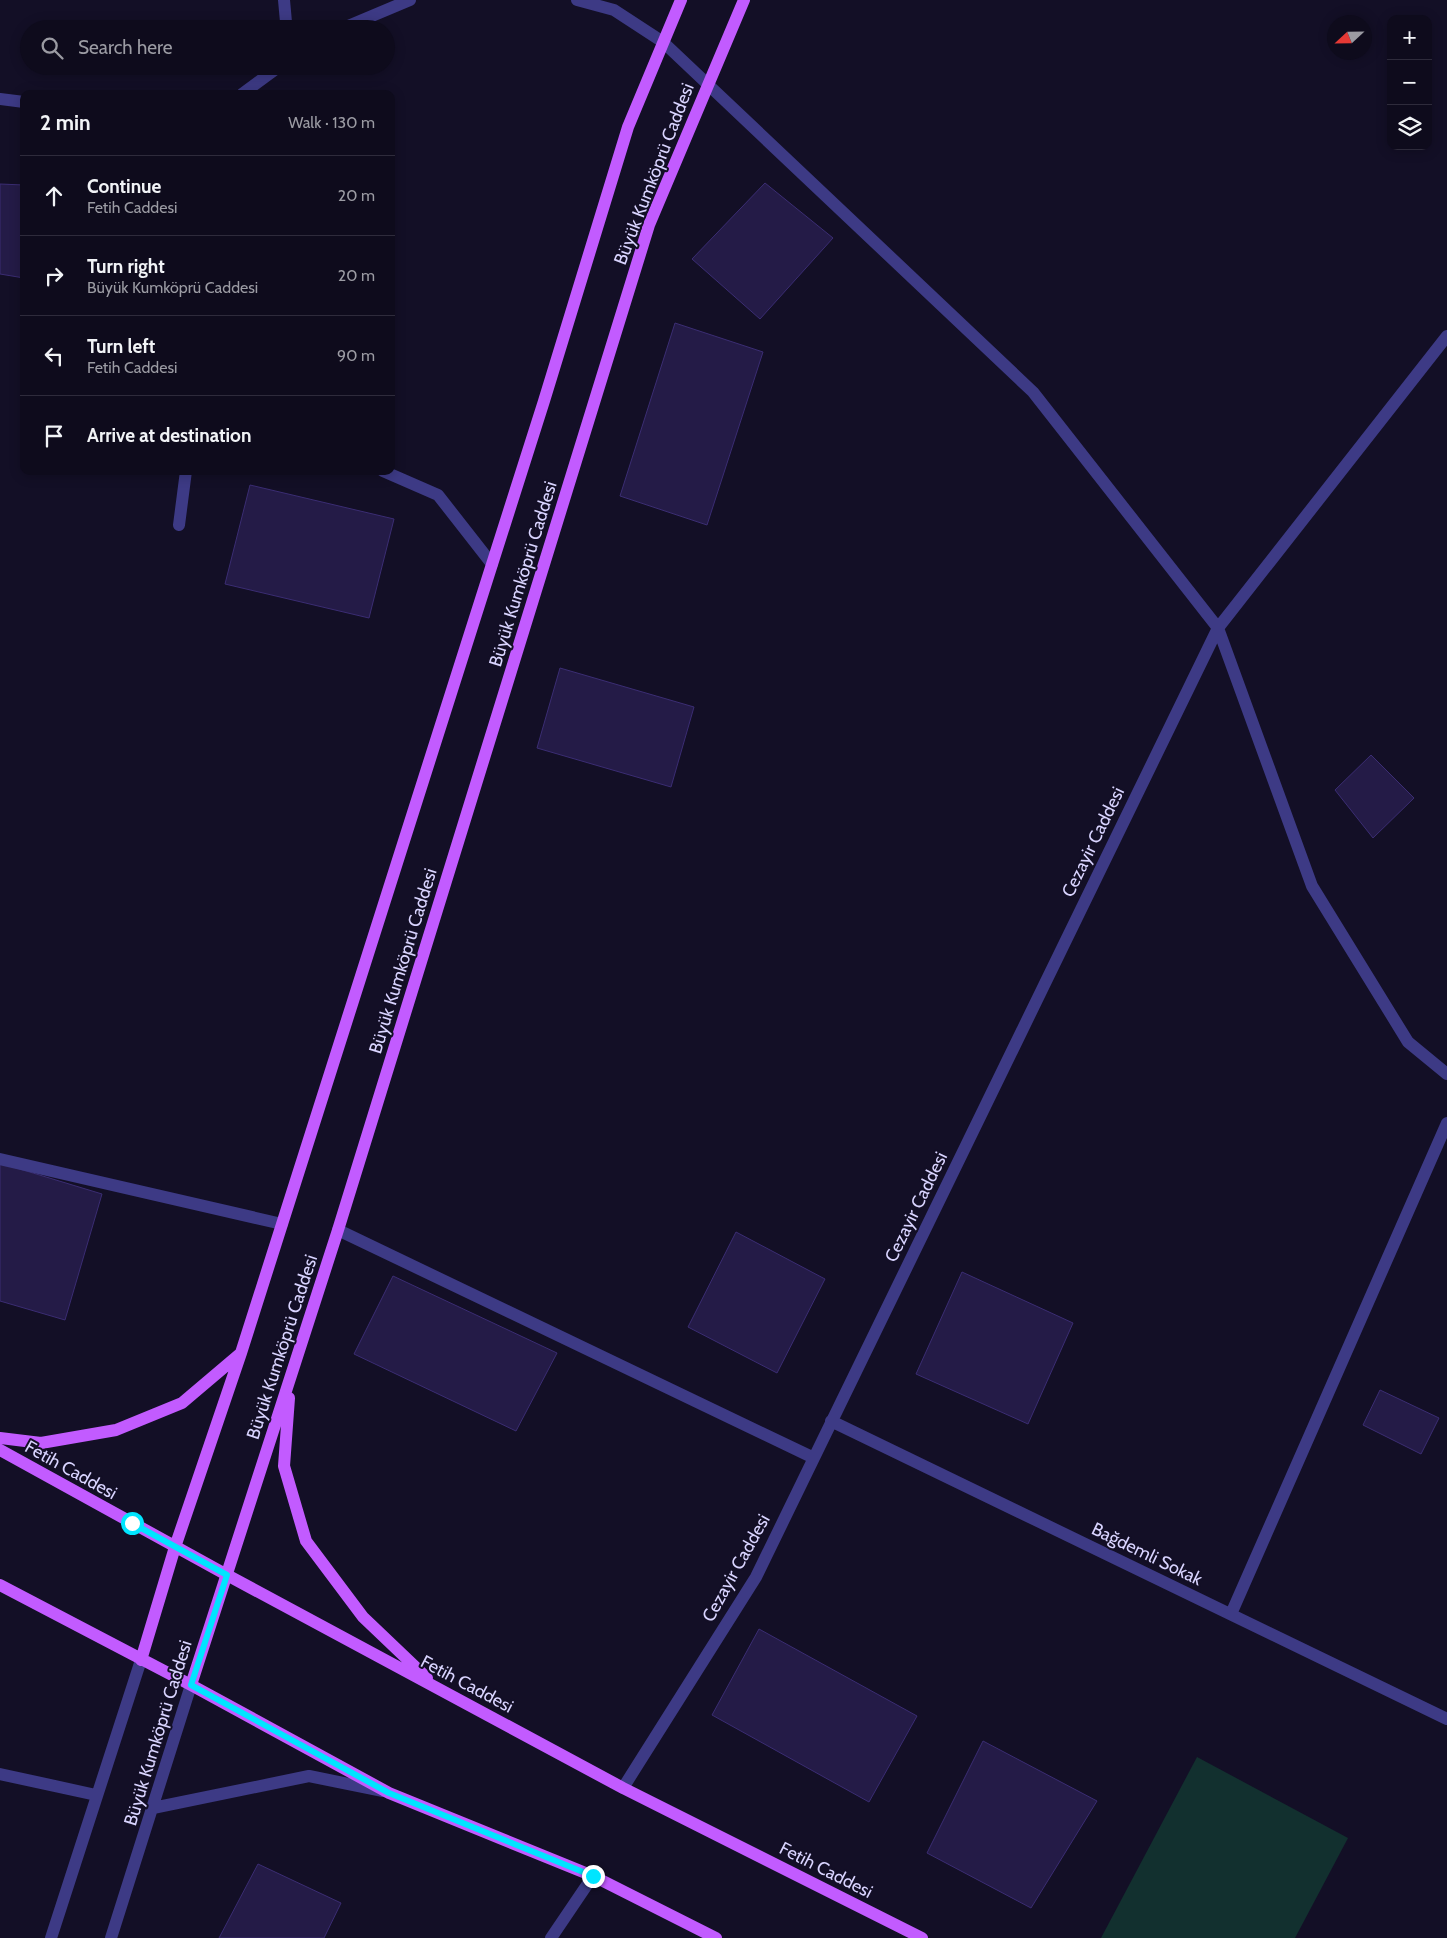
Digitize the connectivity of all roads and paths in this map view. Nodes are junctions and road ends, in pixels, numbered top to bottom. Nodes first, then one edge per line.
1 (284, 0) edge
2 (410, 0) edge
3 (577, 0) edge
4 (681, 0) edge
5 (744, 0) edge
6 (286, 20) edge
7 (362, 20) edge
8 (663, 42) junction
9 (268, 75) edge
10 (708, 84) junction
11 (247, 90) edge
12 (0, 99) edge
13 (20, 102) edge
14 (1447, 336) edge
15 (185, 475) edge
16 (392, 475) edge
17 (179, 525) dead end
18 (492, 564) junction
19 (1218, 628) junction
20 (1447, 1074) edge
21 (1447, 1123) edge
22 (0, 1159) edge
23 (282, 1224) junction
24 (338, 1230) junction
25 (241, 1353) junction
26 (291, 1377) junction
27 (831, 1421) junction
28 (0, 1438) edge
29 (0, 1450) edge
30 (814, 1458) junction
31 (174, 1547) junction
32 (227, 1575) junction
33 (0, 1585) edge
34 (1231, 1614) junction
35 (141, 1660) junction
36 (191, 1685) junction
37 (440, 1690) junction
38 (1447, 1718) edge
39 (0, 1774) edge
40 (623, 1788) junction
41 (389, 1793) junction
42 (96, 1794) junction
43 (152, 1808) junction
44 (593, 1876) junction
45 (51, 1938) edge
46 (111, 1938) edge
47 (551, 1938) edge
48 (716, 1938) edge
49 (922, 1938) edge

1 - 6 street
2 - 7 street
3 - 8 street
4 - 8 main road, Büyük Kumköprü Caddesi
5 - 10 main road, Büyük Kumköprü Caddesi
8 - 10 street
8 - 18 main road, Büyük Kumköprü Caddesi
9 - 11 street
10 - 19 street
10 - 24 main road, Büyük Kumköprü Caddesi
12 - 13 street
14 - 19 street, Cezayir Caddesi
15 - 17 street
16 - 18 street
18 - 23 main road, Büyük Kumköprü Caddesi
19 - 20 street
19 - 27 street, Cezayir Caddesi
21 - 34 street
22 - 23 street
23 - 25 main road, Büyük Kumköprü Caddesi
24 - 26 main road, Büyük Kumköprü Caddesi
24 - 30 street
25 - 28 main road
25 - 31 main road, Büyük Kumköprü Caddesi
26 - 32 main road, Büyük Kumköprü Caddesi
26 - 37 main road
27 - 30 street, Cezayir Caddesi
27 - 34 street, Bağdemli Sokak
29 - 31 main road, Fetih Caddesi
30 - 40 street, Cezayir Caddesi
31 - 32 main road, Fetih Caddesi
31 - 35 main road, Büyük Kumköprü Caddesi
32 - 36 main road, Büyük Kumköprü Caddesi
32 - 37 main road, Fetih Caddesi
33 - 35 main road
34 - 38 street, Bağdemli Sokak
35 - 36 main road
35 - 42 street, Büyük Kumköprü Caddesi
36 - 41 main road
36 - 43 street, Büyük Kumköprü Caddesi
37 - 40 main road, Fetih Caddesi
39 - 42 street
40 - 49 main road, Fetih Caddesi
41 - 43 street
41 - 44 main road
42 - 45 street, Büyük Kumköprü Caddesi
43 - 46 street, Büyük Kumköprü Caddesi
44 - 47 street
44 - 48 main road

